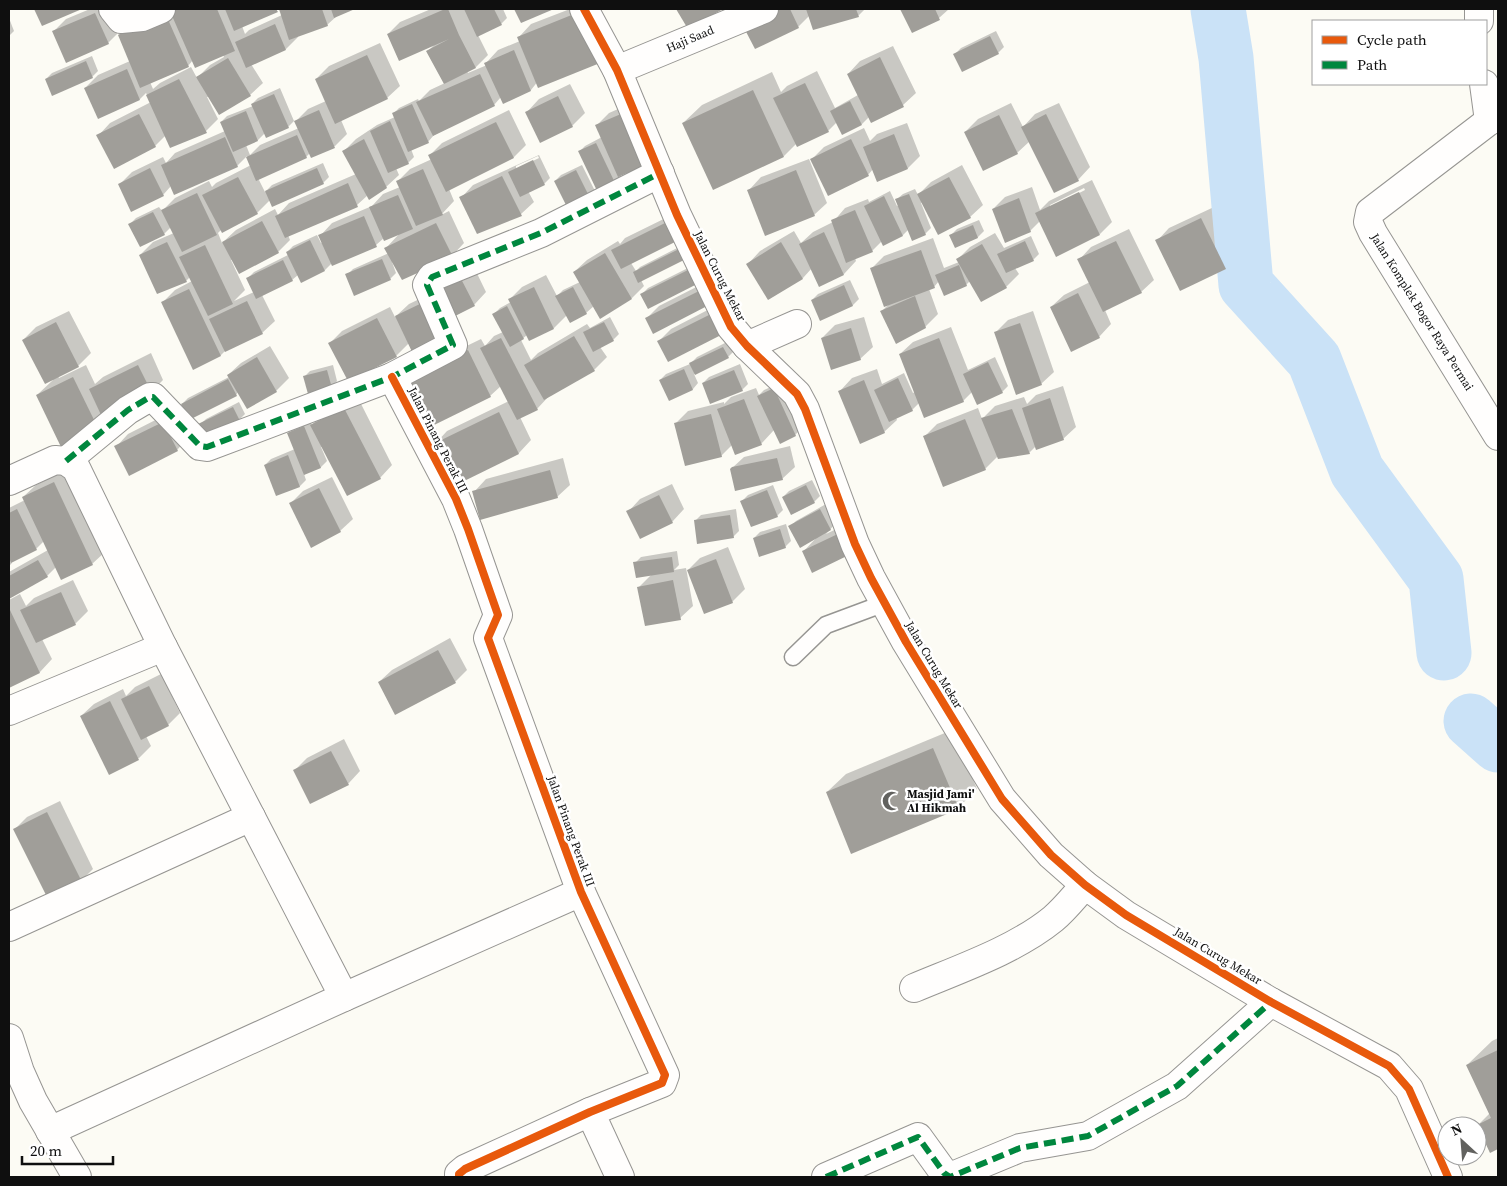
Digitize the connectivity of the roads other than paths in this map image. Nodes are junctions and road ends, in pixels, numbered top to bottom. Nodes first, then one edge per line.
1 (113, 9) edge
2 (161, 9) edge
3 (584, 9) edge
4 (764, 9) edge
5 (617, 70) junction
6 (1484, 85) edge
7 (1493, 118) edge
8 (660, 173) junction
9 (798, 324) dead end
10 (747, 346) junction
11 (392, 377) junction
12 (1498, 436) edge
13 (66, 461) junction
14 (9, 481) edge
15 (885, 603) junction
16 (163, 646) junction
17 (793, 657) dead end
18 (9, 711) edge
19 (251, 817) junction
20 (1085, 885) junction
21 (581, 892) junction
22 (9, 927) edge
23 (914, 988) dead end
24 (344, 997) junction
25 (1271, 1002) junction
26 (9, 1038) edge
27 (590, 1112) junction
28 (50, 1131) junction
29 (77, 1177) edge
30 (459, 1177) edge
31 (620, 1177) edge
32 (826, 1177) edge
33 (1448, 1177) edge

1 - 2 street
3 - 5 street, Jalan Curug Mekar
4 - 5 street, Haji Saad
5 - 8 street, Jalan Curug Mekar
6 - 7 street, Jalan Komplek Bogor Raya Permai
7 - 12 street, Jalan Komplek Bogor Raya Permai
8 - 10 street, Jalan Curug Mekar
8 - 11 street
9 - 10 street
10 - 15 street, Jalan Curug Mekar
11 - 13 street
11 - 21 street, Jalan Pinang Perak III
13 - 14 street
13 - 16 street
15 - 17 lane
15 - 20 street, Jalan Curug Mekar
16 - 18 street
16 - 19 street
19 - 22 street
19 - 24 street
20 - 23 street
20 - 25 street, Jalan Curug Mekar
21 - 24 street
21 - 27 street, Jalan Pinang Perak III
24 - 28 street
25 - 32 street
25 - 33 street, Jalan Curug Mekar
26 - 28 street
27 - 30 street, Jalan Pinang Perak III
27 - 31 street
28 - 29 street

